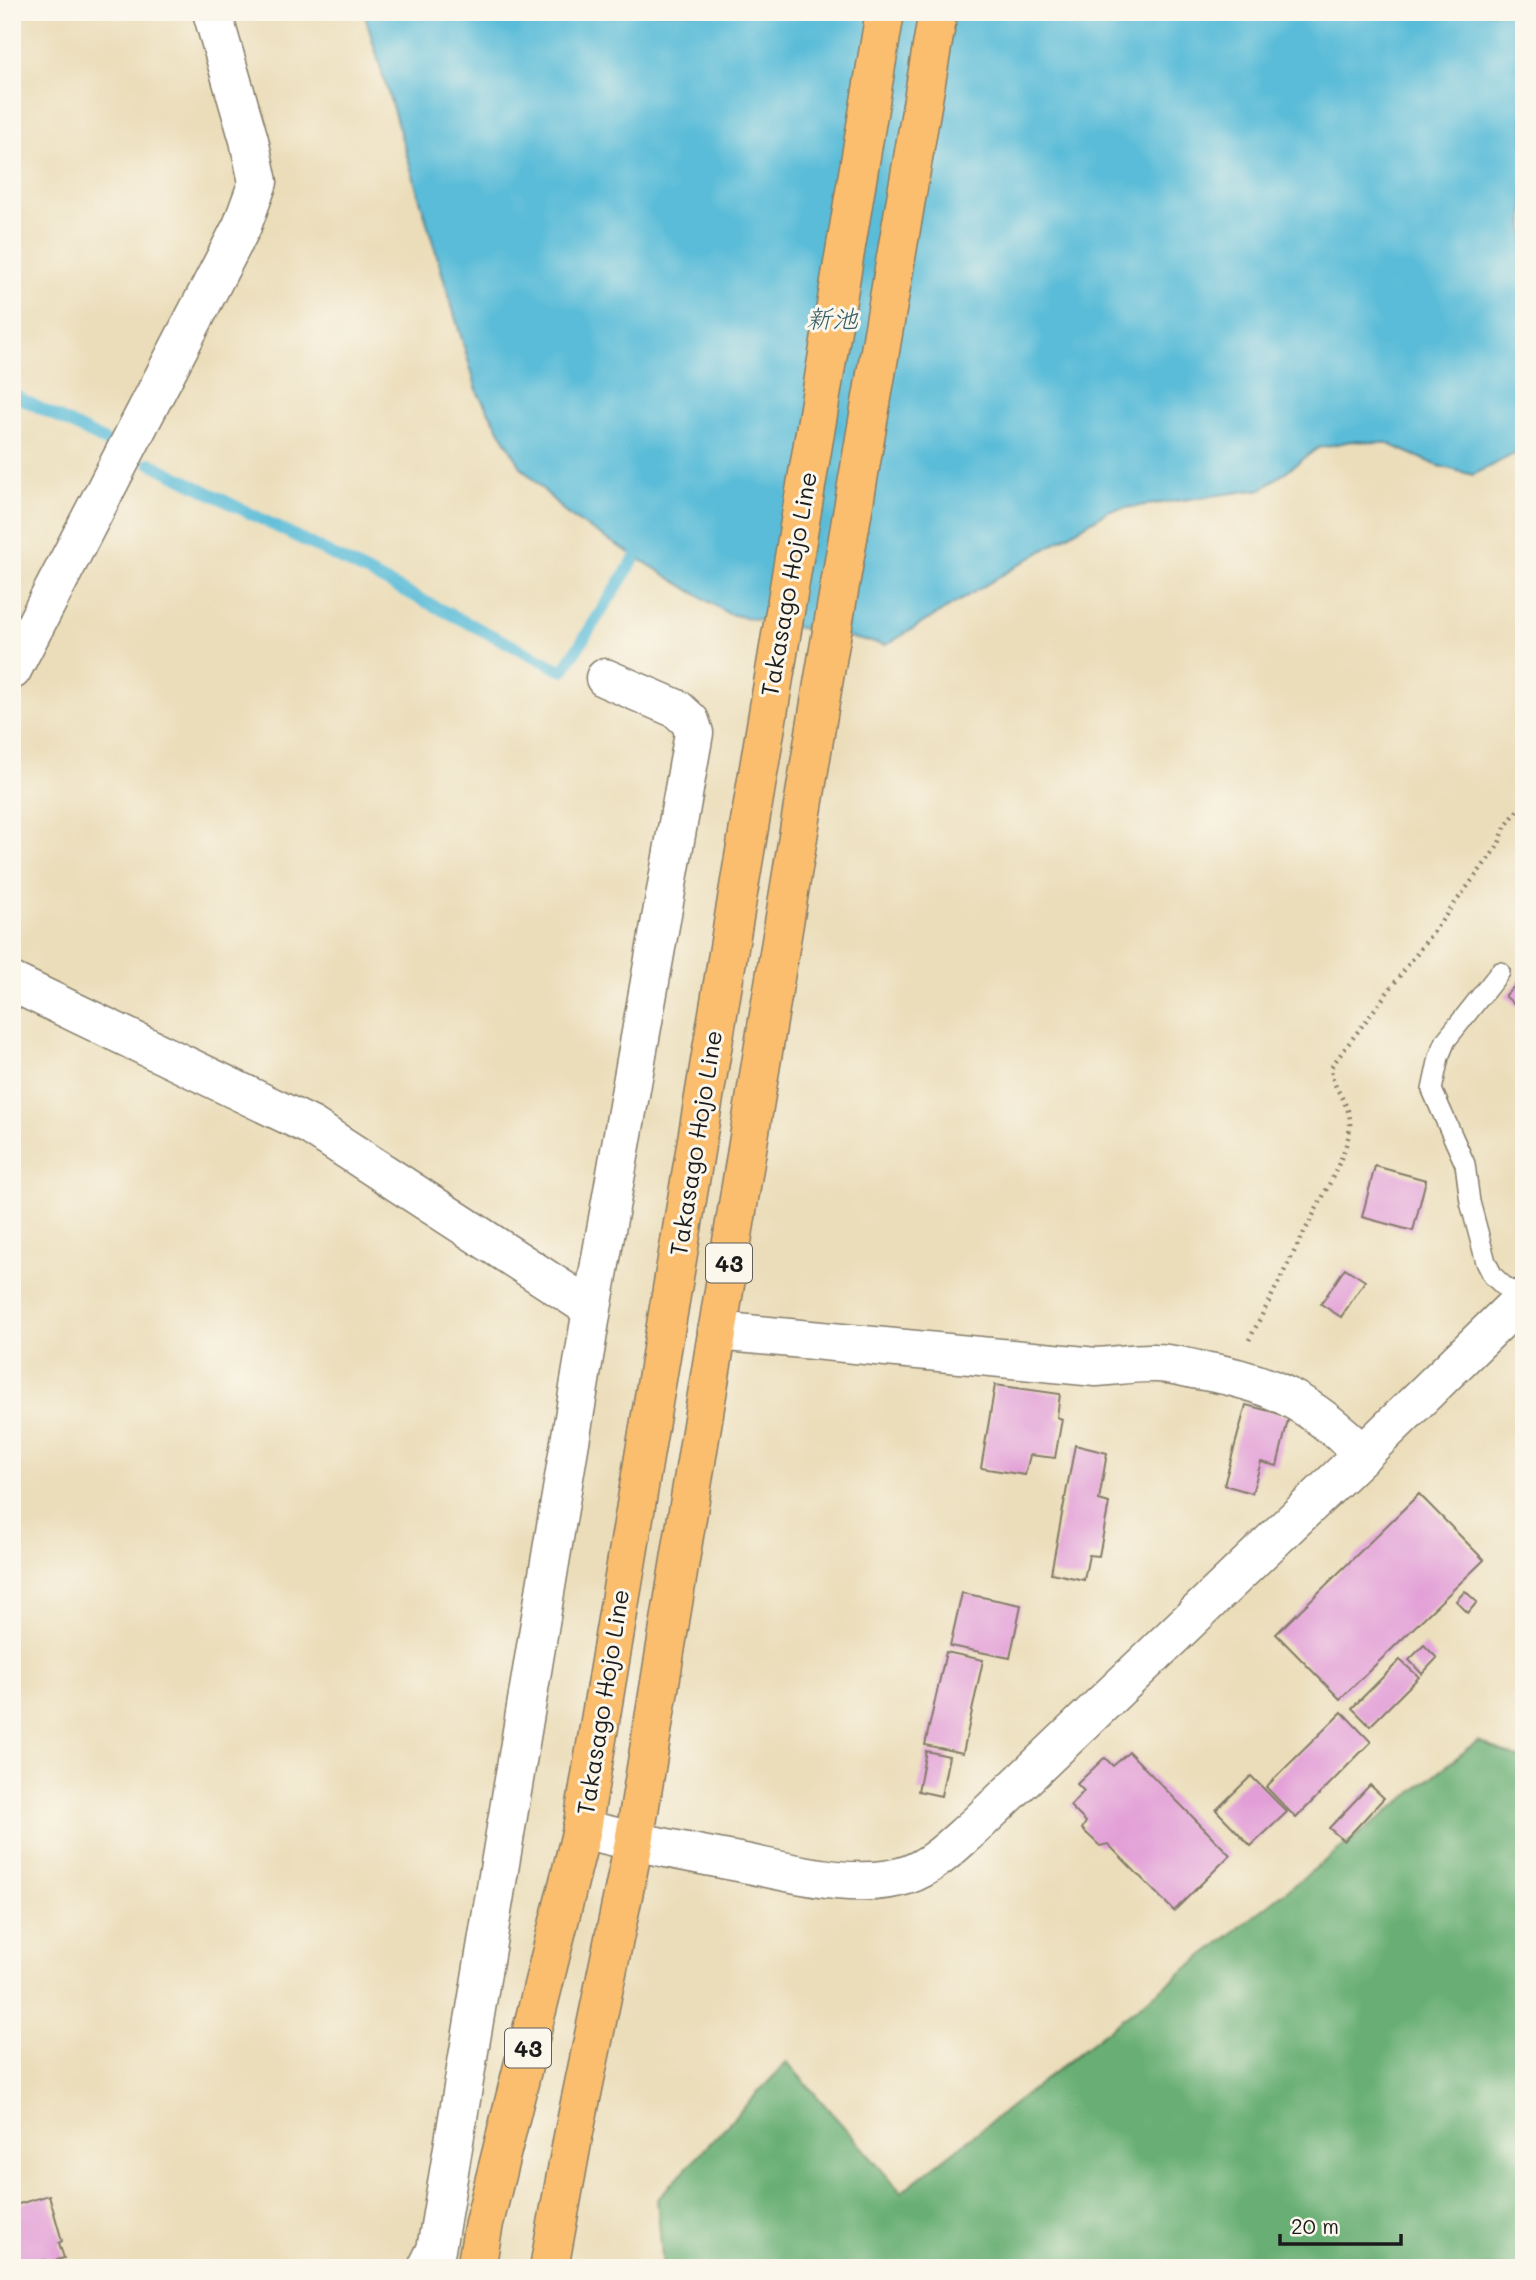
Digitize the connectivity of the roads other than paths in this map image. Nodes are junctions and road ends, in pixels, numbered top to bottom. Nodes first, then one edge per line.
1 (212, 12) edge
2 (885, 12) edge
3 (938, 12) edge
4 (12, 670) edge
5 (605, 678) dead end
6 (1500, 972) dead end
7 (12, 982) edge
8 (1522, 1299) edge
9 (592, 1309) junction
10 (718, 1331) junction
11 (1363, 1454) junction
12 (582, 1829) junction
13 (634, 1842) junction
14 (427, 2268) edge
15 (476, 2268) edge
16 (549, 2268) edge

1 - 4 street
2 - 12 main road, Takasago Hojo Line / 43
3 - 10 main road, 43
5 - 9 street
6 - 8 lane
7 - 9 street
8 - 11 street
9 - 14 street
10 - 11 street
10 - 13 main road, 43
11 - 13 street
12 - 13 street
12 - 15 main road, Takasago Hojo Line / 43
13 - 16 main road, 43

